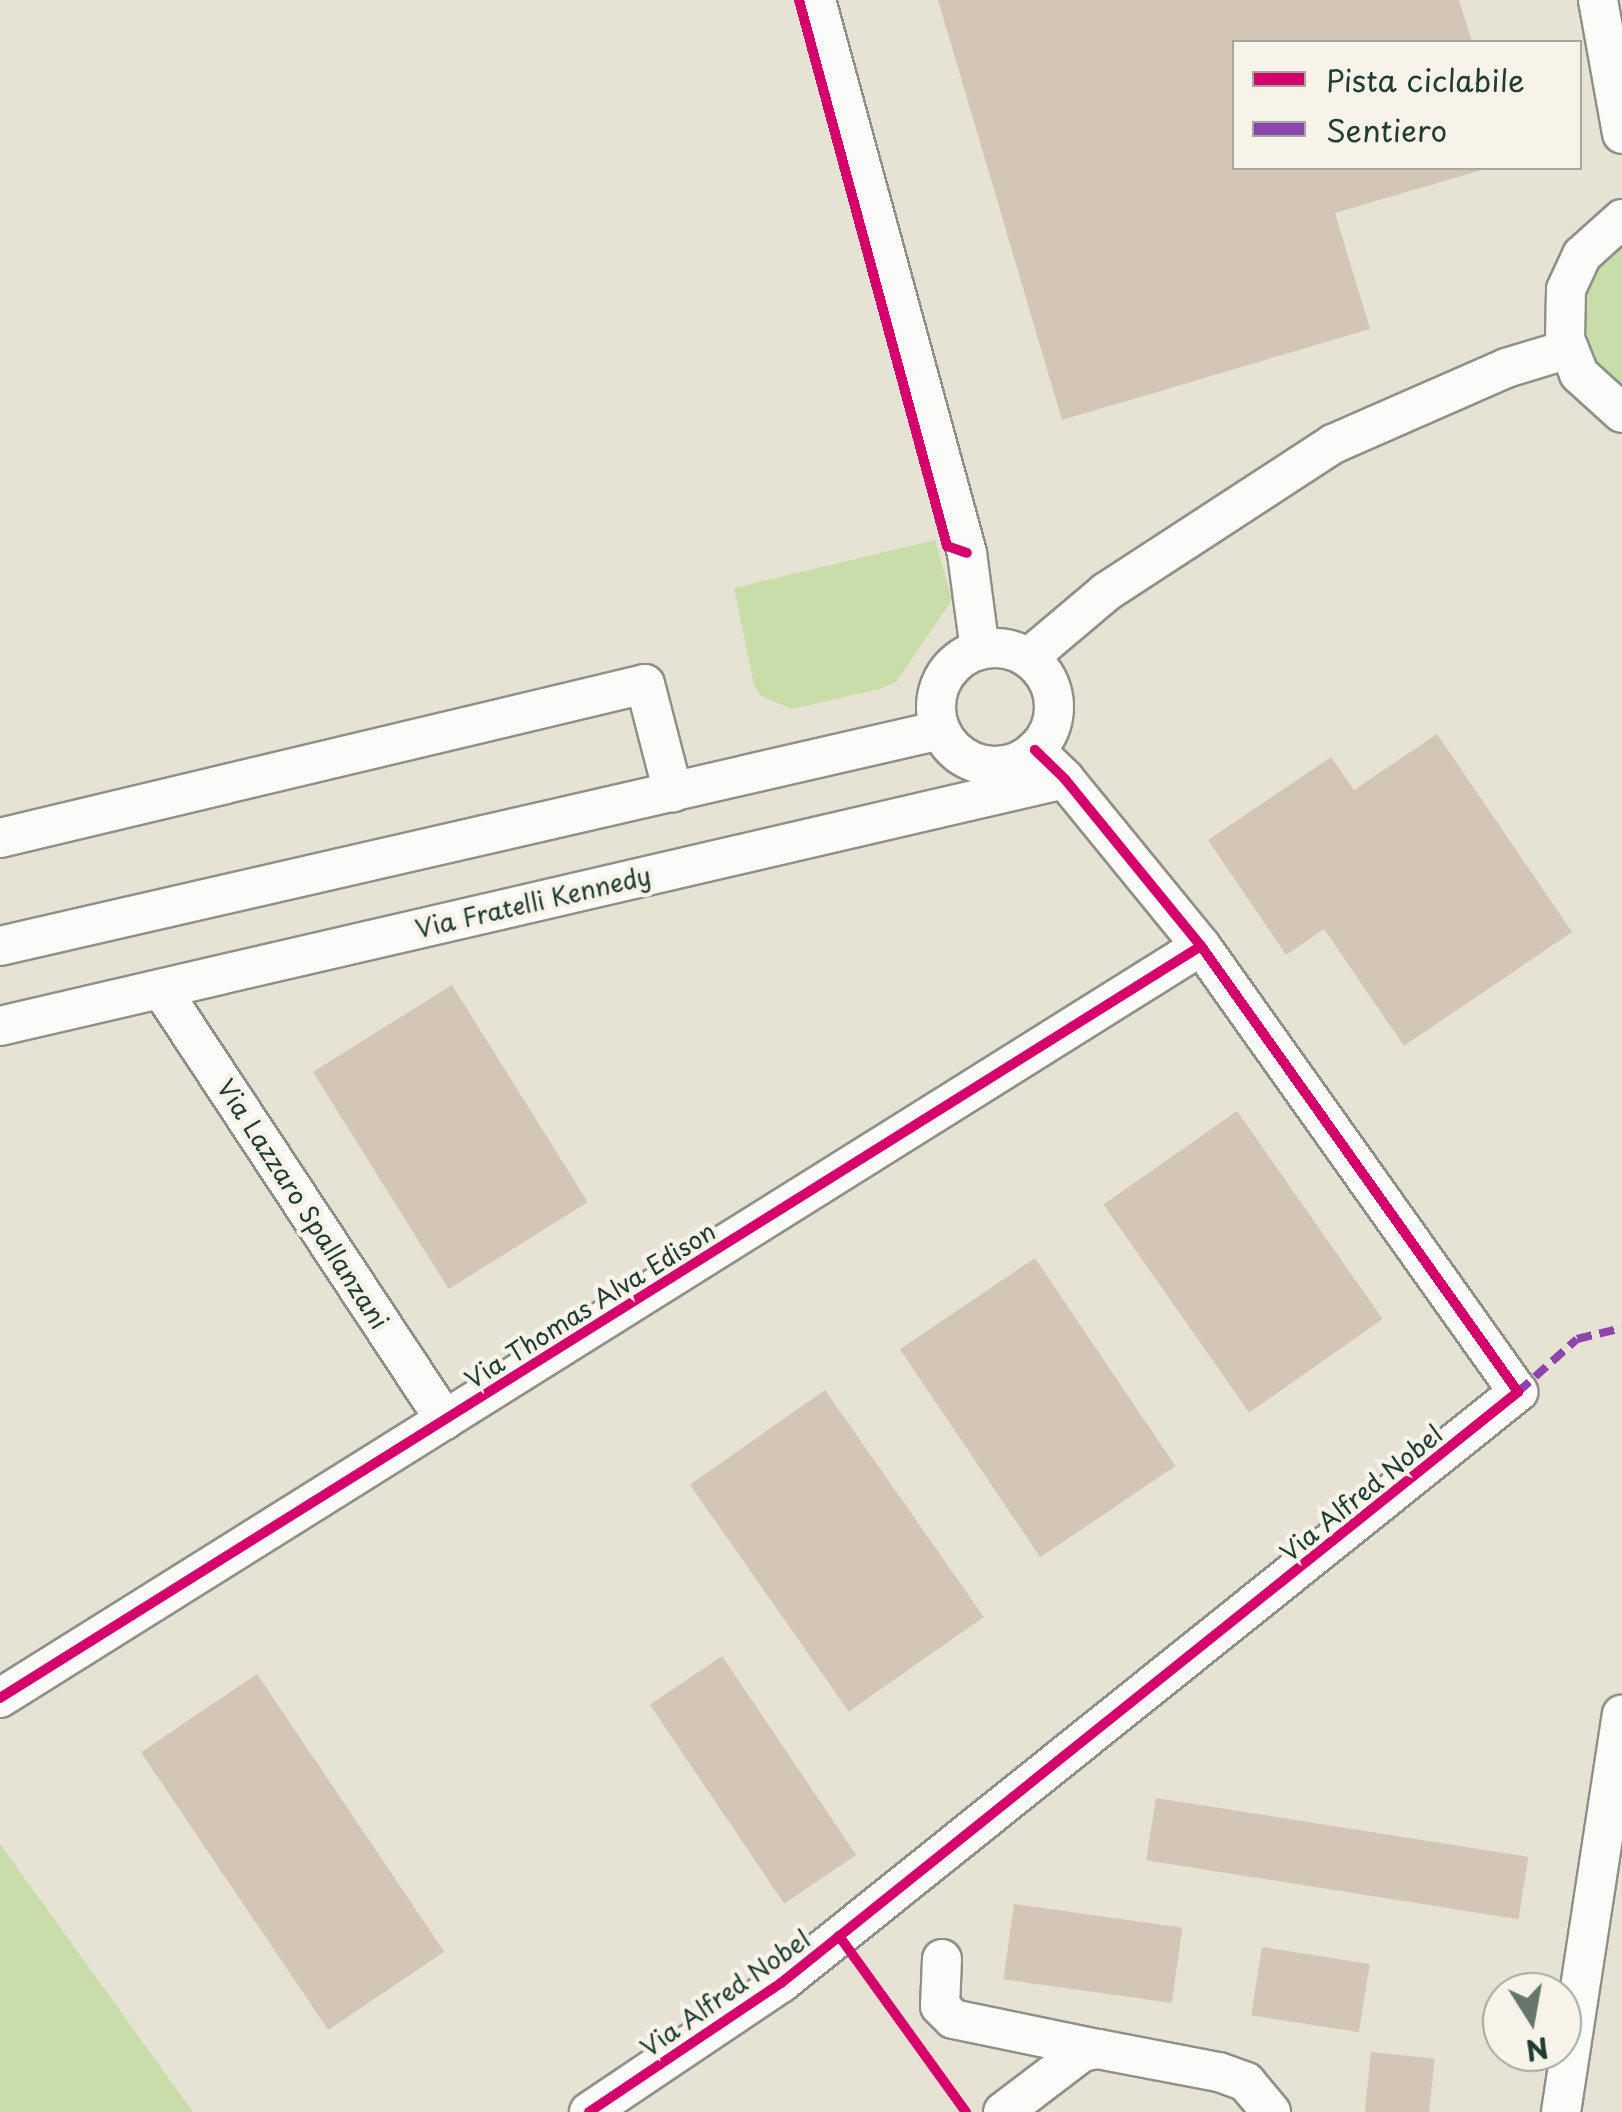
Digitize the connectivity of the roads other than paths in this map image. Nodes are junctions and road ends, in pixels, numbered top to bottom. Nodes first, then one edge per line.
1 (816, 0) edge
2 (1598, 0) edge
3 (1622, 134) edge
4 (1622, 219) edge
5 (1570, 349) junction
6 (1622, 413) edge
7 (980, 650) junction
8 (1028, 658) junction
9 (941, 730) junction
10 (1034, 750) junction
11 (1065, 779) junction
12 (673, 792) junction
13 (0, 838) edge
14 (0, 946) edge
15 (1201, 946) junction
16 (161, 989) junction
17 (0, 1026) edge
18 (445, 1420) junction
19 (0, 1698) edge
20 (1622, 1714) edge
21 (942, 1958) dead end
22 (1098, 2049) junction
23 (589, 2112) edge
24 (1002, 2112) edge
25 (1272, 2112) edge
26 (1561, 2112) edge

1 - 7 street
2 - 3 street
4 - 5 street
5 - 6 street
5 - 8 street
7 - 8 street
7 - 9 street
8 - 10 street
9 - 10 street
9 - 12 street
10 - 11 street, Via Alfred Nobel
11 - 15 street, Via Alfred Nobel
11 - 16 street, Via Fratelli Kennedy
12 - 13 street
12 - 14 street
15 - 18 street, Via Thomas Alva Edison
15 - 23 street, Via Alfred Nobel
16 - 17 street, Via Fratelli Kennedy
16 - 18 street, Via Lazzaro Spallanzani
18 - 19 street, Via Thomas Alva Edison
20 - 26 street
21 - 22 street
22 - 24 street
22 - 25 street

